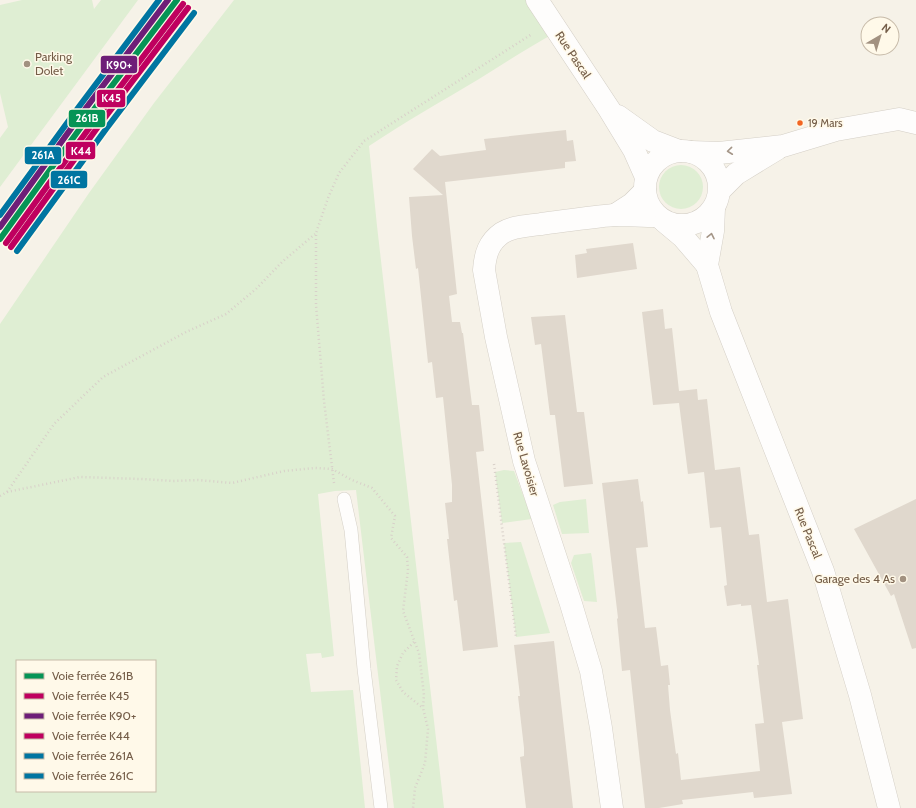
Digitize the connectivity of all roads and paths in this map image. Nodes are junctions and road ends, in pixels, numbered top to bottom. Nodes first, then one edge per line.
1 (537, 0) edge
2 (538, 30) dead end
3 (609, 109) junction
4 (916, 123) edge
5 (783, 146) junction
6 (685, 152) junction
7 (646, 184) junction
8 (717, 199) junction
9 (615, 215) junction
10 (661, 219) junction
11 (316, 233) junction
12 (707, 265) junction
13 (494, 464) dead end
14 (332, 469) junction
15 (7, 492) junction
16 (0, 496) edge
17 (344, 499) dead end
18 (516, 637) dead end
19 (414, 642) junction
20 (423, 708) junction
21 (380, 808) edge
22 (413, 808) edge
23 (612, 808) edge
24 (889, 808) edge

1 - 3 street, Rue Pascal
2 - 11 path
3 - 6 street, Rue Pascal
3 - 7 street, Rue Pascal
4 - 5 street
5 -> 6 street
5 - 8 street
6 - 7 street
6 - 8 street
7 - 9 street, Rue Lavoisier
7 - 10 street
8 - 10 street
12 -> 8 street, Rue Pascal
9 - 10 street, Rue Lavoisier
9 - 23 street, Rue Lavoisier
10 - 12 street, Rue Pascal
11 - 14 path
11 - 15 path
12 - 24 street, Rue Pascal
13 - 18 path
14 - 15 path
14 - 19 path
15 - 16 path
17 - 21 lane
19 - 20 path
19 - 20 path
20 - 22 path

